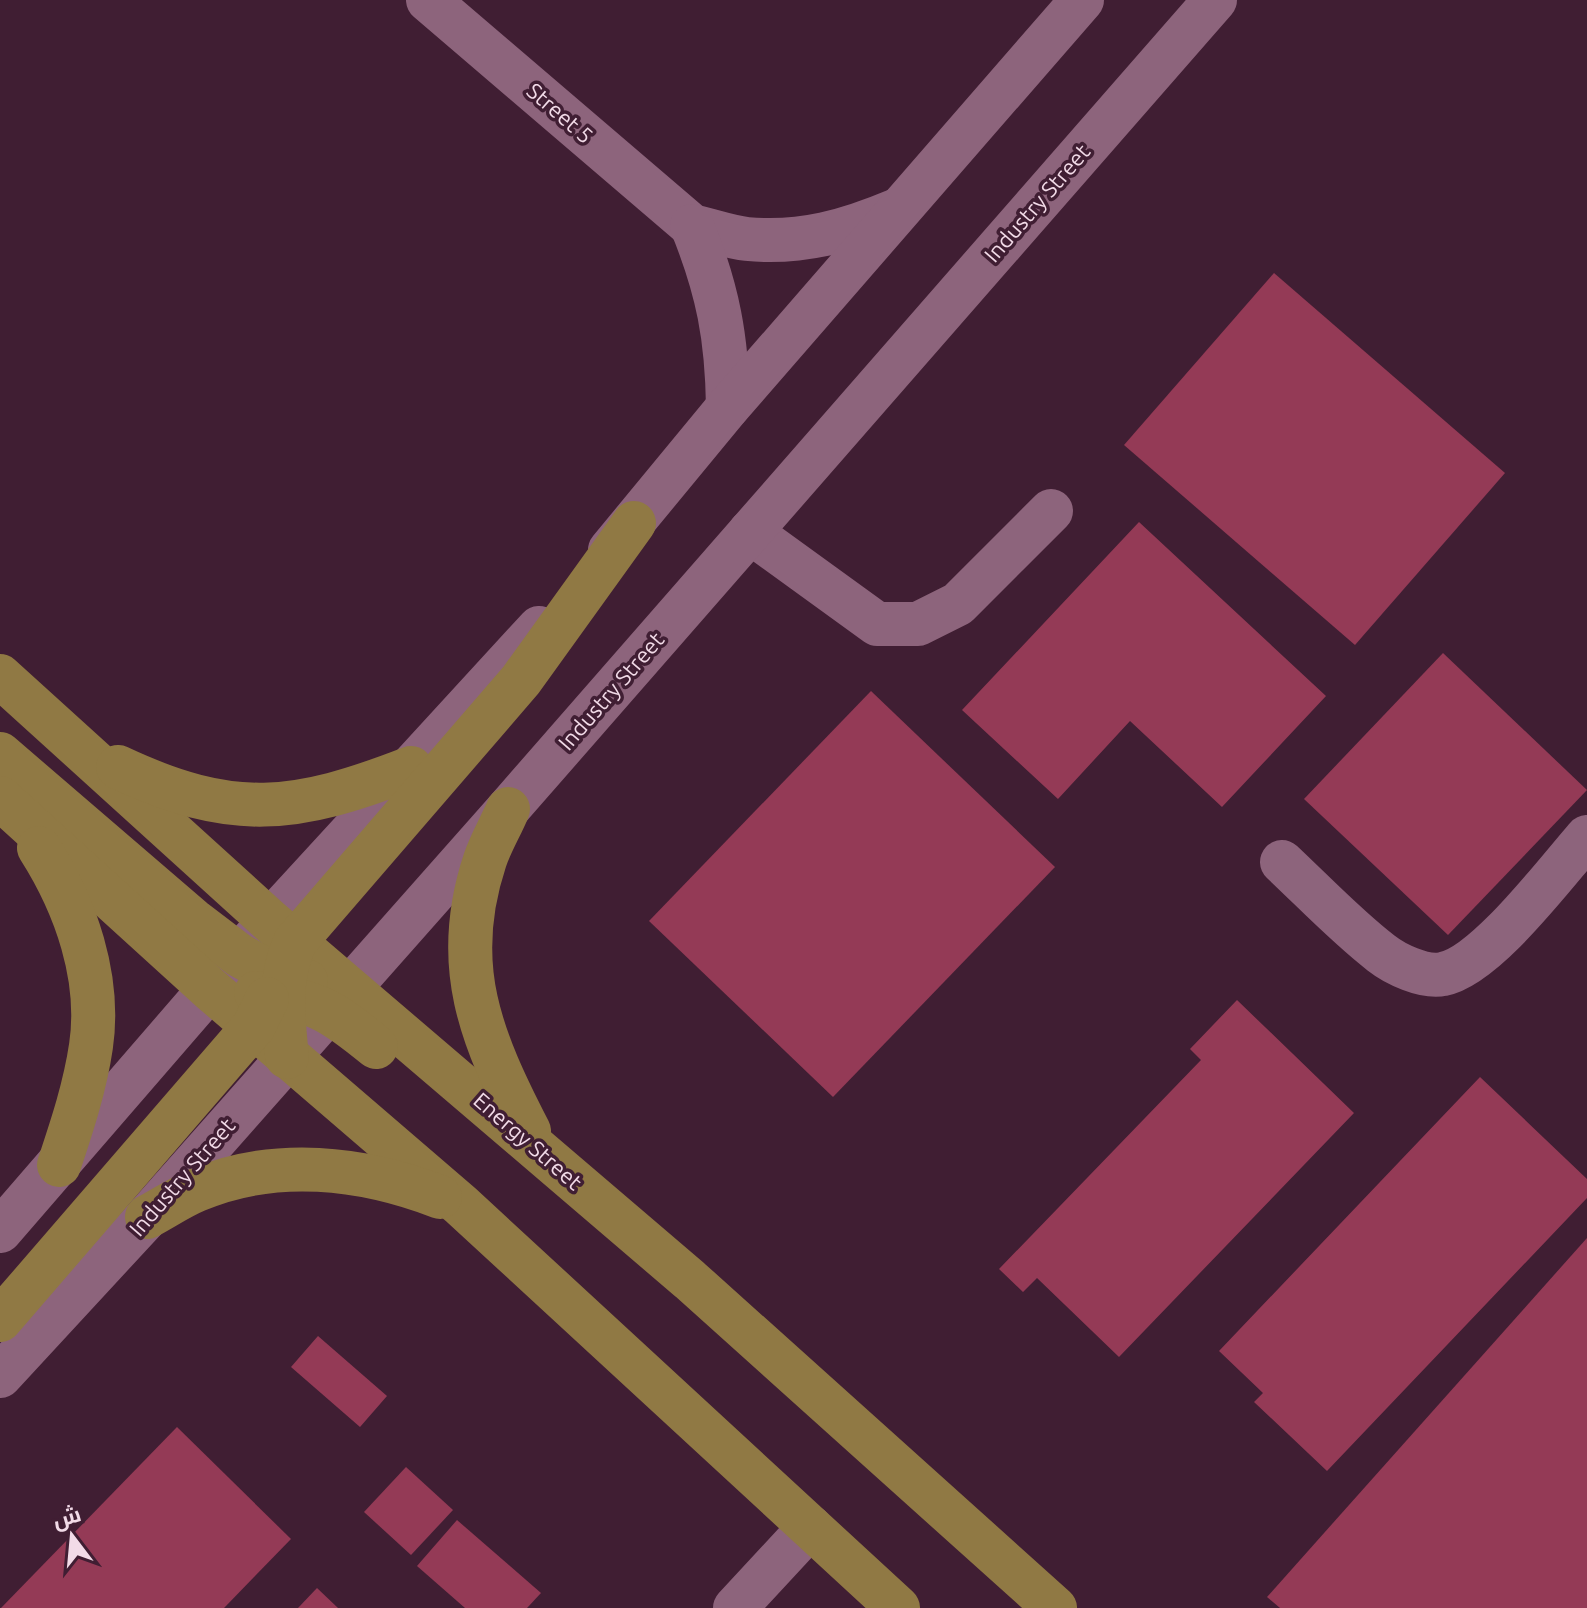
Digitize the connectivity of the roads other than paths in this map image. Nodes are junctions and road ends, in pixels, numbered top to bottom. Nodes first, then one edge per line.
1 (428, 0) edge
2 (1082, 0) edge
3 (1215, 0) edge
4 (903, 207) junction
5 (692, 226) junction
6 (728, 407) junction
7 (1051, 511) dead end
8 (634, 523) junction
9 (750, 532) junction
10 (0, 676) edge
11 (83, 750) junction
12 (0, 754) edge
13 (411, 768) junction
14 (8, 805) edge
15 (508, 809) junction
16 (1587, 837) edge
17 (1282, 862) dead end
18 (271, 974) junction
19 (210, 989) junction
20 (339, 999) junction
21 (287, 1057) junction
22 (540, 1151) junction
23 (59, 1165) junction
24 (461, 1205) junction
25 (147, 1217) junction
26 (0, 1231) edge
27 (690, 1280) junction
28 (0, 1320) edge
29 (0, 1376) edge
30 (810, 1527) junction
31 (735, 1608) edge
32 (898, 1608) edge
33 (1055, 1608) edge

1 - 5 street, Street 5
2 - 4 street
3 - 9 street, Industry Street
4 - 5 street, Street 5
4 - 6 street
5 - 6 street, Street 5
6 - 8 street
7 - 9 street
8 - 13 street
8 - 18 main road
9 - 15 street, Industry Street
10 - 11 main road
11 - 13 main road
11 - 18 main road
12 - 18 main road
13 - 18 street
14 - 19 main road
14 - 23 main road
15 - 20 street, Industry Street
15 - 22 main road
16 - 17 street
18 - 19 main road
18 - 19 street
18 - 20 main road
18 - 21 main road
18 - 28 main road
19 - 23 street
20 - 21 street, Industry Street
20 - 22 main road, Energy Street
20 - 27 main road
21 - 24 main road
21 - 25 street, Industry Street
22 - 27 main road, Energy Street
23 - 26 street
24 - 25 main road
24 - 30 main road
25 - 29 street, Industry Street
27 - 33 main road, Energy Street
30 - 31 street
30 - 32 main road

